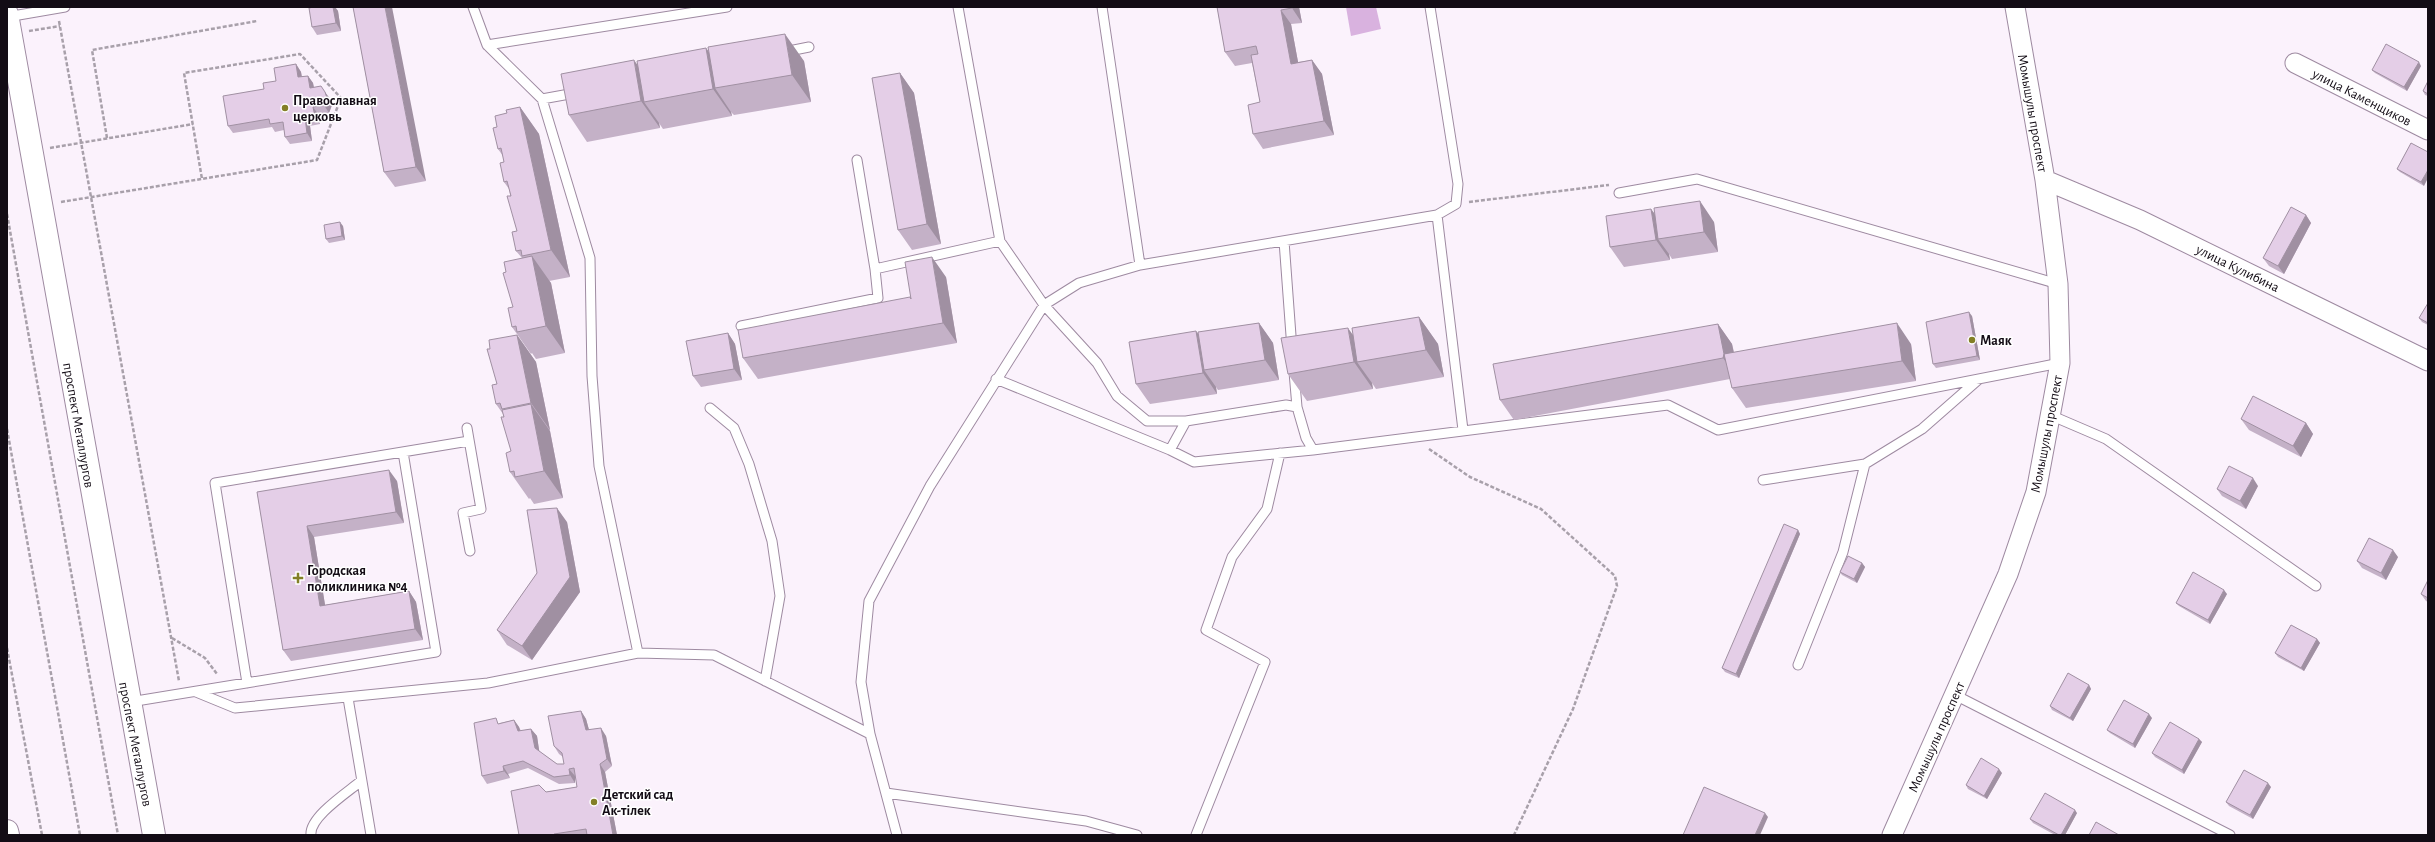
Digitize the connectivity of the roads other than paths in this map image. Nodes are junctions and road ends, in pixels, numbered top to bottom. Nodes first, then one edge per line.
1 (473, 7) edge
2 (728, 7) edge
3 (958, 7) edge
4 (1102, 7) edge
5 (1430, 7) edge
6 (2015, 7) edge
7 (61, 8) edge
8 (8, 22) edge
9 (487, 45) junction
10 (809, 47) dead end
11 (777, 53) edge
12 (2295, 63) dead end
13 (582, 92) edge
14 (542, 99) junction
15 (2428, 130) edge
16 (857, 160) dead end
17 (2045, 180) junction
18 (1619, 193) road end
19 (1438, 215) junction
20 (1284, 240) junction
21 (1000, 241) junction
22 (1140, 265) junction
23 (874, 269) junction
24 (2058, 284) junction
25 (1044, 305) junction
26 (741, 326) dead end
27 (2428, 360) edge
28 (2060, 363) junction
29 (1980, 378) junction
30 (996, 379) junction
31 (1297, 407) junction
32 (710, 408) dead end
33 (2050, 415) junction
34 (1186, 421) junction
35 (467, 428) dead end
36 (1463, 430) junction
37 (469, 441) junction
38 (1170, 450) junction
39 (1313, 450) junction
40 (403, 452) junction
41 (1280, 453) junction
42 (1865, 464) junction
43 (1763, 480) dead end
44 (470, 551) dead end
45 (2316, 586) dead end
46 (638, 653) junction
47 (1798, 665) dead end
48 (765, 681) junction
49 (247, 683) junction
50 (196, 692) junction
51 (1955, 695) junction
52 (348, 698) junction
53 (128, 703) junction
54 (870, 734) junction
55 (361, 781) junction
56 (886, 794) junction
57 (7, 831) edge
58 (8, 835) edge
59 (154, 835) edge
60 (312, 835) edge
61 (371, 835) edge
62 (897, 835) edge
63 (1137, 835) edge
64 (1196, 835) edge
65 (1892, 835) edge
66 (2230, 835) edge

1 - 9 lane
2 - 9 lane
3 - 21 lane
4 - 22 lane
5 - 19 lane
6 - 17 street, Момышулы проспект
7 - 8 lane
8 - 53 main road, проспект Металлургов
9 - 14 lane
10 - 11 lane
12 - 15 street, улица Каменщиков
13 - 14 lane
14 - 46 lane
16 - 23 lane
17 - 24 street, Момышулы проспект
17 - 27 street, улица Кулибина
18 - 24 lane
19 - 20 lane
19 - 36 lane
20 - 22 lane
20 - 31 lane
21 - 23 lane
21 - 25 lane
22 - 25 lane
23 - 26 lane
24 - 28 street, Момышулы проспект
25 - 30 lane
25 - 34 lane
28 - 29 lane
28 - 33 street, Момышулы проспект
29 - 36 lane
29 - 42 lane
30 - 38 lane
30 - 54 lane
31 - 34 lane
31 - 39 lane
32 - 48 lane
33 - 45 lane
33 - 51 street, Момышулы проспект
34 - 38 lane
35 - 37 lane
36 - 39 lane
37 - 40 lane
37 - 44 lane
38 - 41 lane
39 - 41 lane
40 - 49 lane
40 - 49 lane
41 - 64 lane
42 - 43 lane
42 - 47 lane
46 - 48 lane
46 - 52 lane
48 - 54 lane
49 - 50 lane
50 - 52 lane
50 - 53 lane
51 - 65 street, Момышулы проспект
51 - 66 lane
52 - 55 lane
53 - 59 main road, проспект Металлургов
54 - 56 lane
55 - 60 lane
55 - 61 lane
56 - 62 lane
56 - 63 lane
57 - 58 main road

